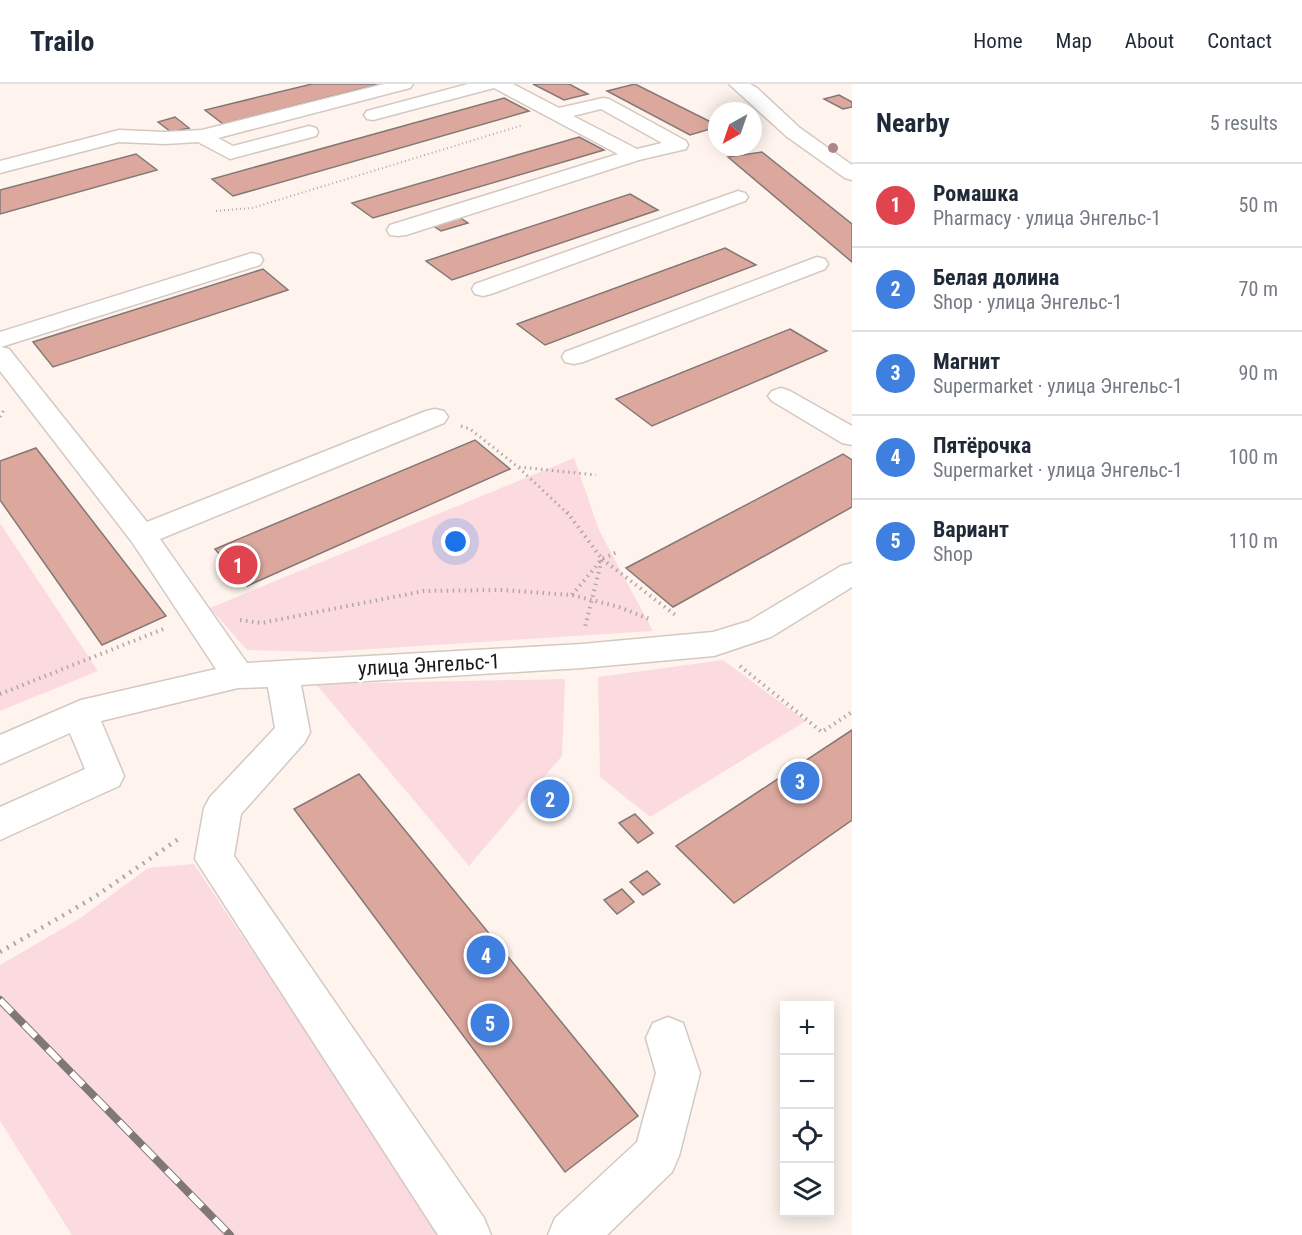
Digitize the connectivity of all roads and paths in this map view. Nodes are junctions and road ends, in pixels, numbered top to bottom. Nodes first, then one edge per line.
1 (404, 84) edge
2 (488, 84) edge
3 (500, 84) edge
4 (738, 84) edge
5 (557, 114) junction
6 (353, 120) dead end
7 (331, 126) dead end
8 (202, 136) junction
9 (806, 140) junction
10 (830, 140) dead end
11 (634, 155) junction
12 (0, 167) edge
13 (852, 174) edge
14 (738, 197) dead end
15 (216, 211) dead end
16 (398, 230) dead end
17 (252, 260) dead end
18 (817, 264) dead end
19 (483, 289) dead end
20 (0, 340) edge
21 (0, 354) edge
22 (574, 357) dead end
23 (781, 396) dead end
24 (435, 417) joint
25 (852, 437) edge
26 (518, 467) junction
27 (596, 475) dead end
28 (142, 535) junction
29 (617, 552) dead end
30 (602, 559) junction
31 (852, 573) edge
32 (572, 596) junction
33 (592, 600) junction
34 (197, 615) junction
35 (651, 620) dead end
36 (582, 656) junction
37 (282, 673) junction
38 (238, 676) junction
39 (0, 694) edge
40 (81, 713) junction
41 (0, 750) edge
42 (223, 808) junction
43 (0, 824) edge
44 (0, 952) edge
45 (668, 1038) dead end
46 (467, 1235) edge
47 (572, 1235) edge

1 - 8 street
2 - 6 street
3 - 5 street
4 - 9 street
5 - 11 street
5 - 11 street
5 - 15 path
7 - 8 street
8 - 12 street
9 - 10 street
9 - 13 street
11 - 16 street
14 - 19 street
17 - 20 street
18 - 22 street
21 - 28 street
23 - 25 street
24 - 26 path
24 - 28 street
26 - 27 path
26 - 30 path
28 - 34 street
29 - 30 path
30 - 32 path
30 - 33 path
31 - 36 street, улица Энгельс-1
32 - 33 path
32 - 34 path
33 - 35 path
33 - 36 path
34 - 38 street
34 - 39 path
36 - 37 street, улица Энгельс-1
37 - 38 street, улица Энгельс-1
37 - 42 street
38 - 40 street, улица Энгельс-1
40 - 41 street, улица Энгельс-1
40 - 43 street
42 - 44 path
42 - 46 street
45 - 47 street

